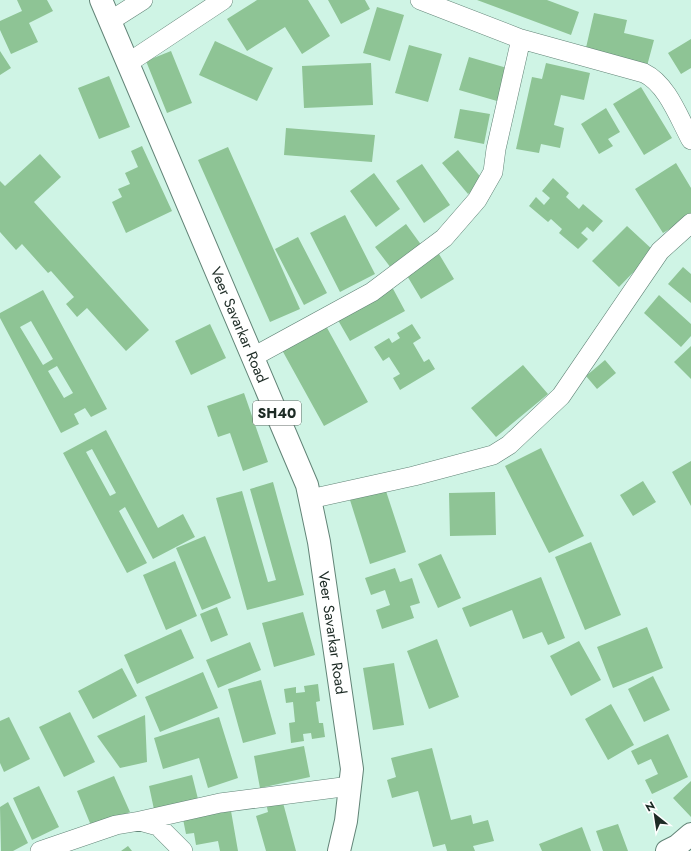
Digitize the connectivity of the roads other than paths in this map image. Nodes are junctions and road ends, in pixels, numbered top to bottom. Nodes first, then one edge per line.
1 (101, 0) edge
2 (143, 0) edge
3 (223, 0) edge
4 (420, 0) edge
5 (110, 20) junction
6 (521, 39) junction
7 (128, 63) junction
8 (691, 140) edge
9 (691, 223) edge
10 (253, 357) junction
11 (310, 499) junction
12 (350, 786) junction
13 (140, 821) junction
14 (691, 834) edge
15 (40, 851) edge
16 (183, 851) edge
17 (339, 851) edge
18 (667, 851) edge

1 - 5 main road, Veer Savarkar Road / SH40
2 - 5 street
3 - 7 street
4 - 6 street
5 - 7 main road, Veer Savarkar Road / SH40
6 - 8 street
6 - 10 street
7 - 10 main road, Veer Savarkar Road / SH40
9 - 11 street
10 - 11 main road, Veer Savarkar Road / SH40
11 - 12 main road, Veer Savarkar Road / SH40
12 - 13 street
12 - 17 main road, Veer Savarkar Road / SH40
13 - 15 street
13 - 16 street
14 - 18 main road

